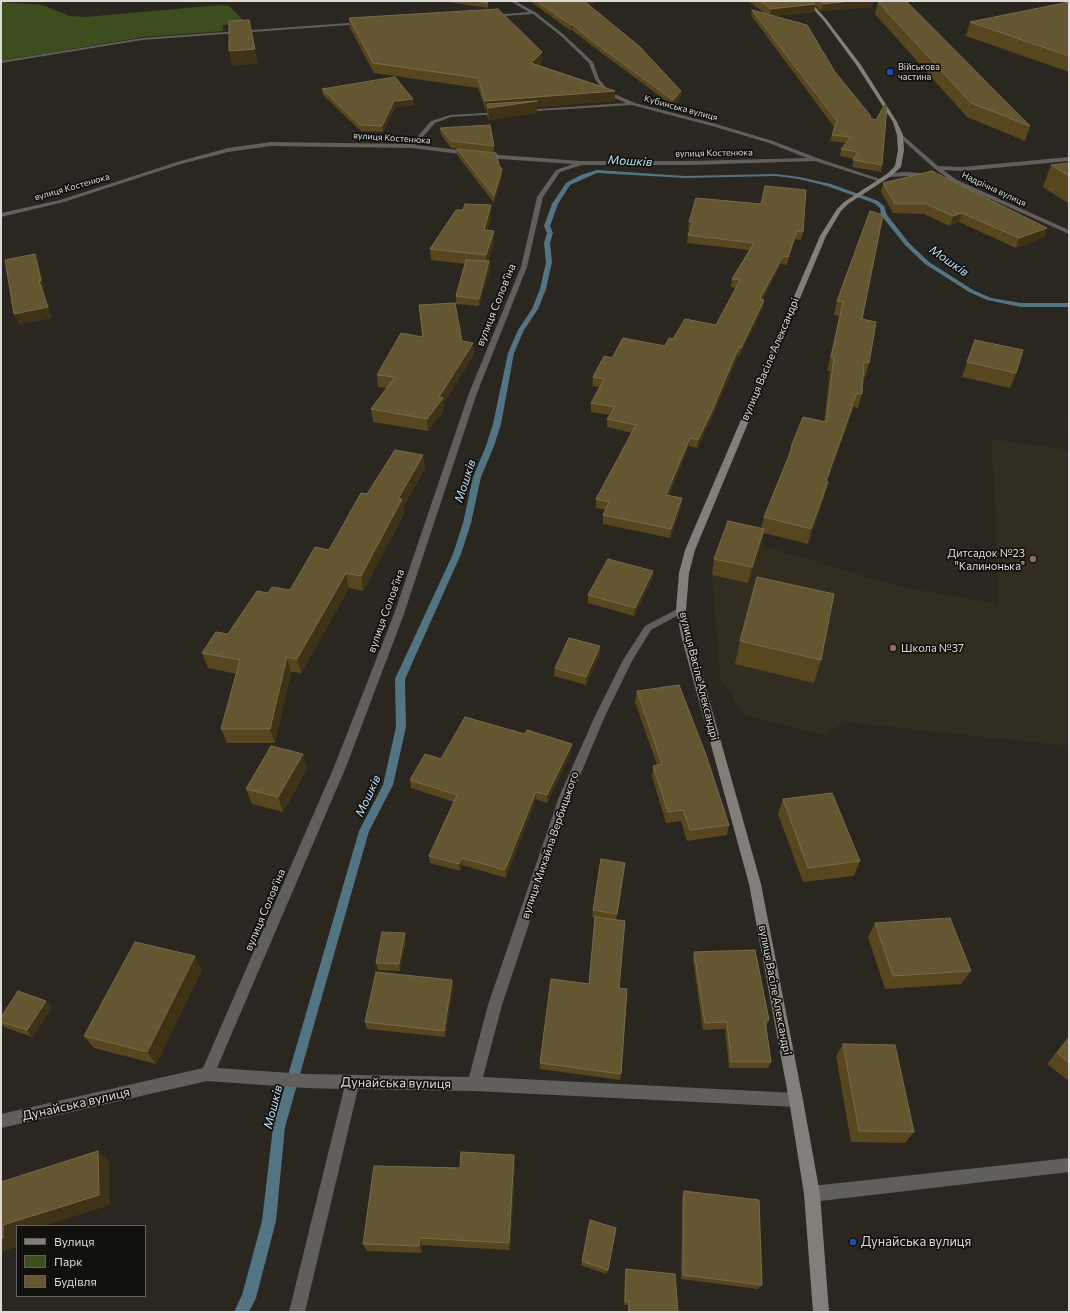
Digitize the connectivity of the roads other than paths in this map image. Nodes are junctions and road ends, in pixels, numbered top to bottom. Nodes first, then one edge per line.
1 (512, 1) edge
2 (808, 1) edge
3 (534, 13) junction
4 (487, 16) edge
5 (371, 23) edge
6 (1, 62) edge
7 (633, 104) junction
8 (521, 111) edge
9 (505, 112) edge
10 (900, 135) junction
11 (412, 146) junction
12 (1069, 159) edge
13 (815, 160) junction
14 (581, 163) junction
15 (937, 168) junction
16 (889, 175) junction
17 (880, 180) junction
18 (955, 181) junction
19 (1, 215) edge
20 (1069, 232) edge
21 (681, 610) junction
22 (207, 1074) junction
23 (353, 1082) junction
24 (474, 1084) junction
25 (796, 1100) junction
26 (1, 1121) edge
27 (1069, 1165) edge
28 (812, 1194) junction
29 (297, 1312) edge
30 (821, 1312) edge

1 - 3 street, Кубинська вулиця
2 - 10 main road, вулиця Васіле Александрі
3 - 4 street
3 - 7 street, Кубинська вулиця
5 - 6 street
7 - 8 street
7 - 13 street, Кубинська вулиця
9 - 11 street
10 - 15 street, Надрічна вулиця
10 - 16 main road, вулиця Васіле Александрі
11 - 14 street, вулиця Костенюка
11 - 19 street, вулиця Костенюка
12 - 15 street
13 - 14 street, вулиця Костенюка
13 - 17 street, Кубинська вулиця
14 - 22 street, вулиця Солов'їна
15 - 18 street, Надрічна вулиця
16 - 17 main road, вулиця Васіле Александрі
16 - 18 street
17 - 21 main road, вулиця Васіле Александрі
18 - 20 street, Надрічна вулиця
21 - 24 street, вулиця Михайла Вербицького
21 - 25 main road, вулиця Васіле Александрі
22 - 23 street, Дунайська вулиця
22 - 26 street, Дунайська вулиця
23 - 24 street, Дунайська вулиця
23 - 29 street
24 - 25 street, Дунайська вулиця
25 - 28 main road, вулиця Васіле Александрі
27 - 28 street
28 - 30 main road, вулиця Васіле Александрі

